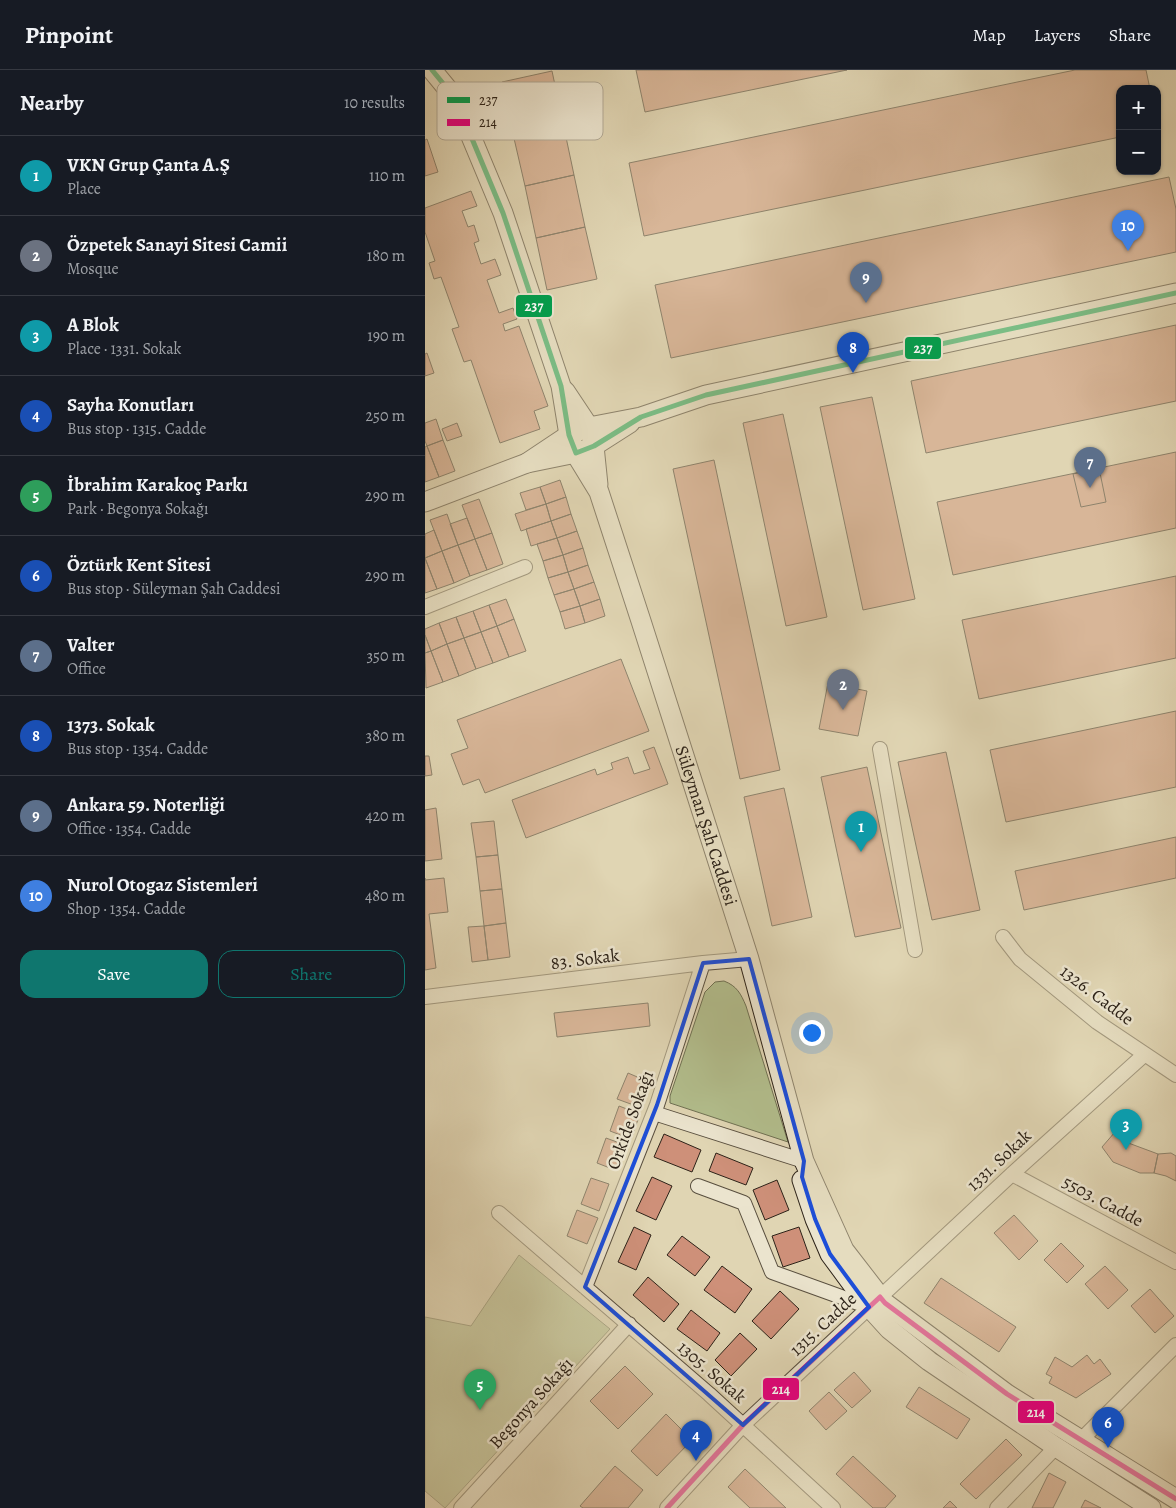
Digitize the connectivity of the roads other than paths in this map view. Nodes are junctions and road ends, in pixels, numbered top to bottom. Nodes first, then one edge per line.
1 (431, 70) edge
2 (441, 82) edge
3 (473, 140) edge
4 (1176, 293) edge
5 (561, 386) junction
6 (641, 417) junction
7 (589, 427) junction
8 (569, 435) junction
9 (594, 446) junction
10 (576, 453) junction
11 (527, 463) junction
12 (599, 492) junction
13 (425, 502) edge
14 (525, 567) dead end
15 (425, 607) edge
16 (880, 749) dead end
17 (1003, 937) dead end
18 (915, 950) dead end
19 (749, 959) junction
20 (703, 963) junction
21 (425, 997) edge
22 (1145, 1054) junction
23 (1176, 1075) edge
24 (653, 1113) junction
25 (804, 1162) junction
26 (1011, 1174) junction
27 (699, 1186) dead end
28 (499, 1213) dead end
29 (1176, 1262) edge
30 (585, 1287) junction
31 (874, 1302) junction
32 (629, 1324) junction
33 (1176, 1345) edge
34 (743, 1425) junction
35 (1081, 1440) junction
36 (1056, 1447) junction
37 (1176, 1499) edge
38 (461, 1508) edge
39 (667, 1508) edge
40 (833, 1508) edge
41 (997, 1508) edge
42 (1151, 1508) edge

1 - 2 main road
3 - 5 main road
4 - 6 main road
5 - 7 main road
5 - 8 main road
6 - 7 main road
6 - 9 main road
7 - 8 main road
7 - 9 main road
8 - 10 main road
8 - 11 main road
9 - 10 main road
9 - 12 main road
10 - 11 main road
10 - 12 main road
11 - 13 main road
12 - 19 main road, Süleyman Şah Caddesi
14 - 15 street
16 - 18 street
17 - 22 street, 1326. Cadde
19 - 20 street, 83. Sokak
19 - 25 main road, Süleyman Şah Caddesi
20 - 21 street, 83. Sokak
20 - 24 street, Orkide Sokağı
22 - 23 street, 1326. Cadde
22 - 26 street, 1331. Sokak
24 - 25 street
24 - 30 street, Orkide Sokağı
25 - 31 main road, Süleyman Şah Caddesi
26 - 29 street, 5503. Cadde
26 - 31 street, 1331. Sokak
27 - 31 street
28 - 30 street, 1305. Sokak
30 - 32 street, 1305. Sokak
31 - 34 street, 1315. Cadde
31 - 35 main road, Süleyman Şah Caddesi
31 - 36 main road, Süleyman Şah Caddesi
32 - 34 street, 1305. Sokak
32 - 38 street, Begonya Sokağı
33 - 35 street
34 - 39 street, 1315. Cadde
34 - 40 street, 1305. Sokak
35 - 37 main road, Süleyman Şah Caddesi
36 - 41 street
36 - 42 main road, Süleyman Şah Caddesi

